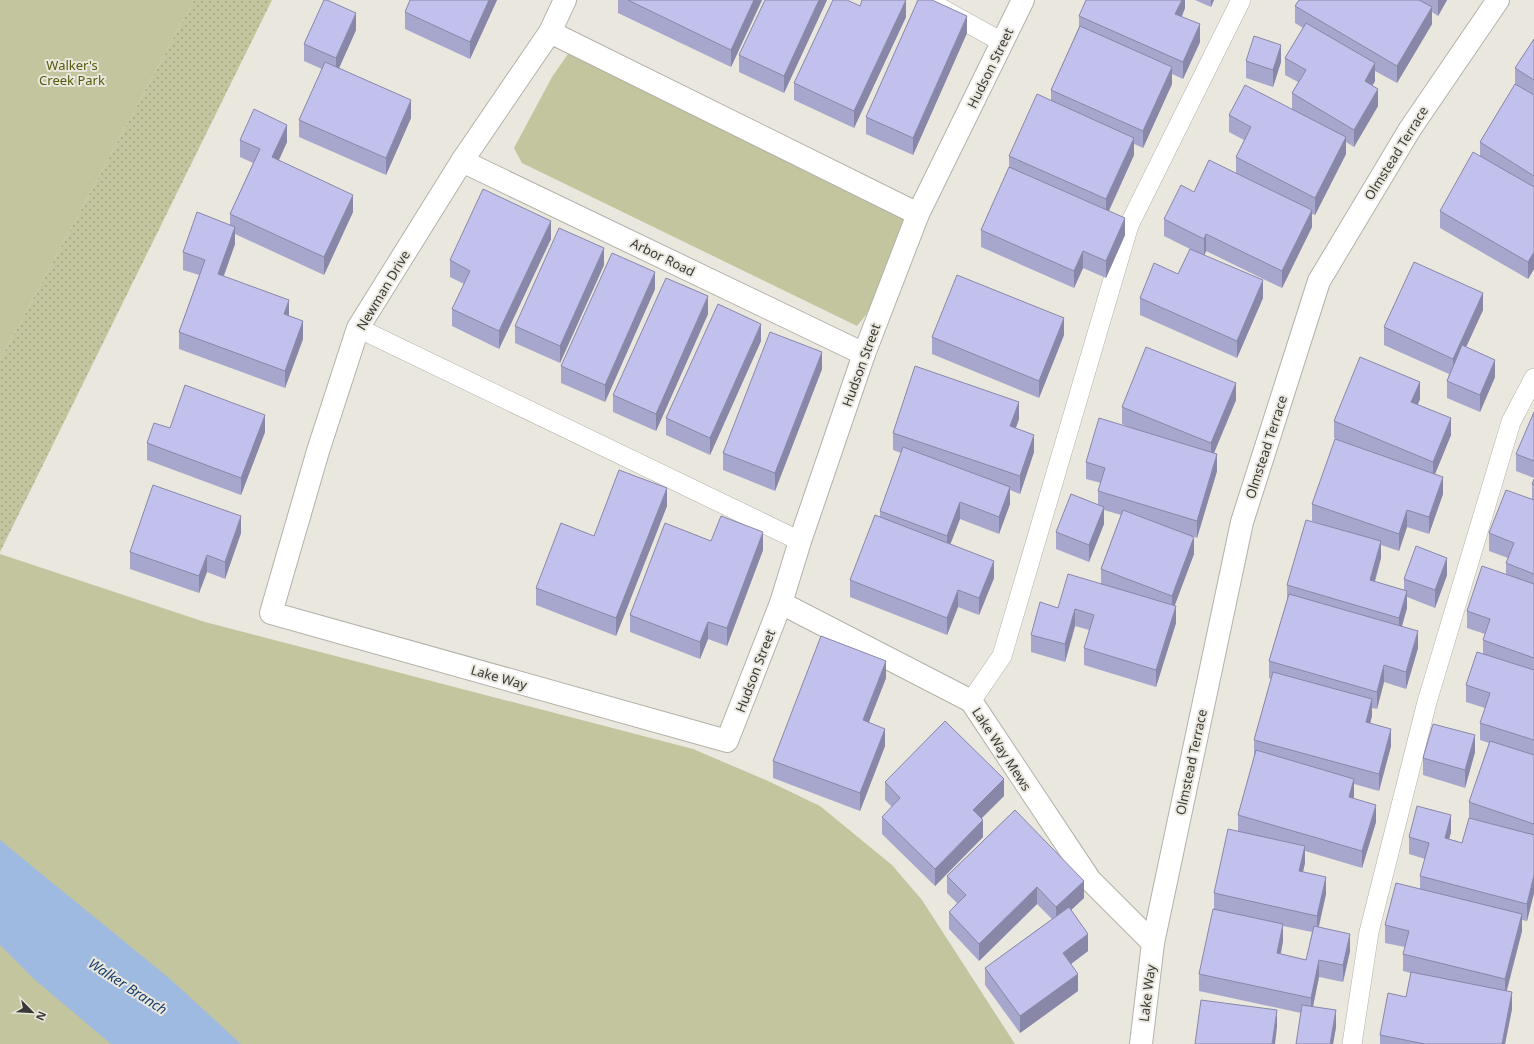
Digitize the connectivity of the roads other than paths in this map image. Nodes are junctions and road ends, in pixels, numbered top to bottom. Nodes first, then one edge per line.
1 (565, 0) edge
2 (926, 0) edge
3 (1023, 0) edge
4 (1241, 0) edge
5 (1498, 0) edge
6 (550, 32) junction
7 (1002, 42) junction
8 (462, 161) junction
9 (918, 214) junction
10 (358, 328) junction
11 (864, 354) junction
12 (1534, 378) edge
13 (800, 541) junction
14 (781, 603) junction
15 (271, 613) joint
16 (971, 701) junction
17 (727, 741) joint
18 (1153, 943) junction
19 (1141, 1044) edge
20 (1352, 1044) edge

1 - 6 street, Newman Drive
2 - 7 lane
3 - 7 street, Hudson Street
4 - 16 lane
5 - 18 street, Olmstead Terrace
6 - 8 street, Newman Drive
6 - 9 street
7 - 9 street, Hudson Street
8 - 10 street, Newman Drive
8 - 11 street, Arbor Road
9 - 11 street, Hudson Street
10 - 13 lane
10 - 15 street, Newman Drive
11 - 13 street, Hudson Street
12 - 20 lane
13 - 14 street, Hudson Street
14 - 16 street, Lake Way Mews
14 - 17 street, Hudson Street
15 - 17 street, Lake Way
16 - 18 street, Lake Way Mews
18 - 19 street, Lake Way

